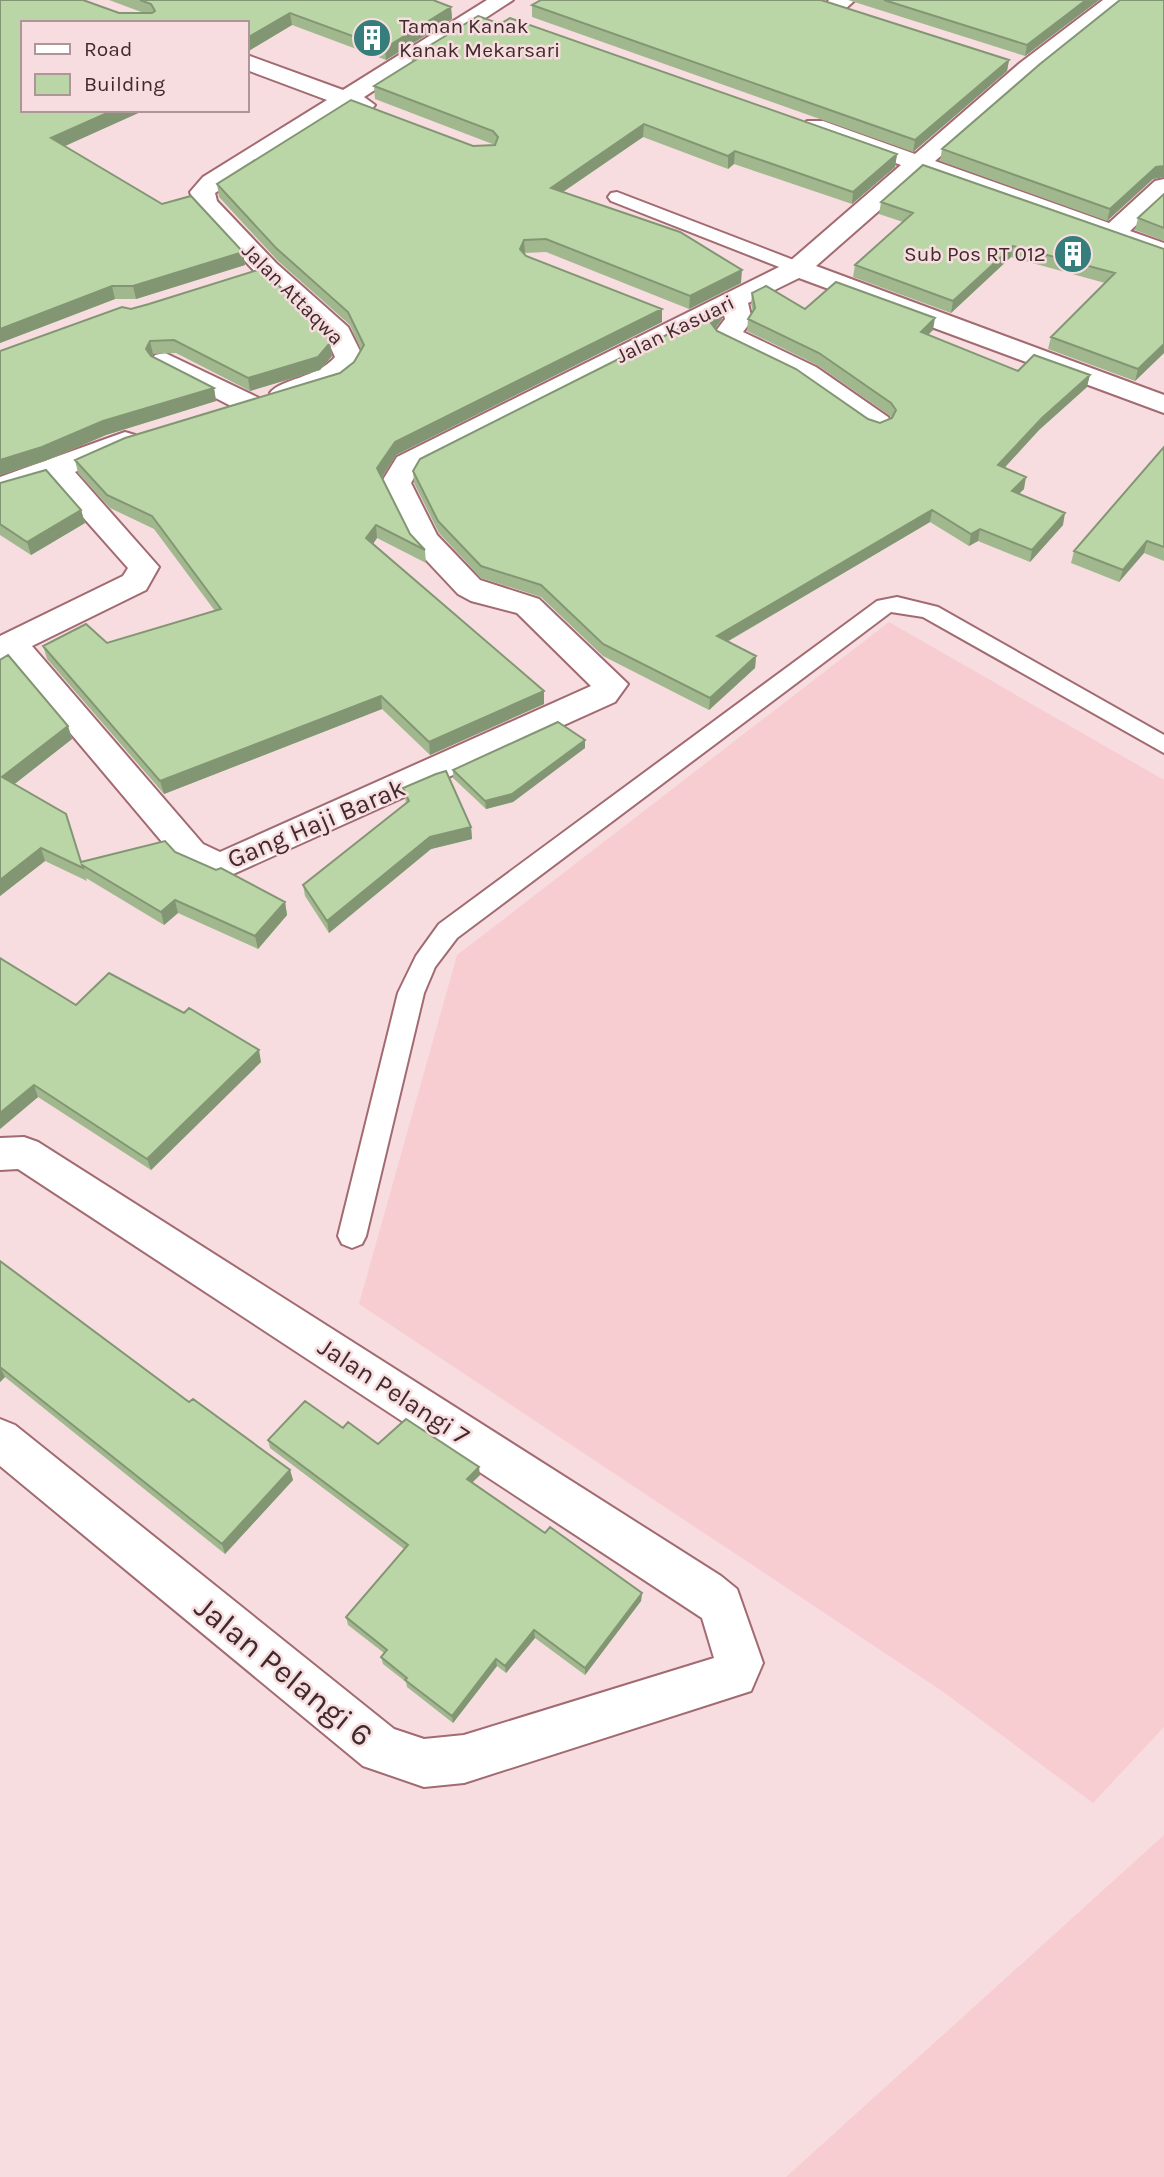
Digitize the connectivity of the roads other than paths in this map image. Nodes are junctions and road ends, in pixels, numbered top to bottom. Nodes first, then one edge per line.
1 (456, 0) edge
2 (1117, 0) edge
3 (499, 10) edge
4 (1003, 59) edge
5 (248, 62) edge
6 (1028, 68) junction
7 (345, 98) junction
8 (383, 113) edge
9 (789, 116) edge
10 (921, 163) junction
11 (1164, 186) edge
12 (617, 197) dead end
13 (1113, 233) junction
14 (1164, 252) edge
15 (798, 268) junction
16 (734, 301) junction
17 (165, 361) edge
18 (249, 404) junction
19 (1164, 405) edge
20 (210, 416) edge
21 (878, 423) edge
22 (157, 431) edge
23 (56, 469) junction
24 (0, 487) edge
25 (4, 636) edge
26 (612, 684) joint
27 (1164, 745) edge
28 (0, 1154) edge
29 (352, 1236) dead end
30 (0, 1439) edge
31 (734, 1675) joint

1 - 3 street
2 - 6 street, Jalan Kasuari
3 - 7 street
4 - 6 street
5 - 7 street
6 - 10 street, Jalan Kasuari
7 - 8 street
7 - 18 street, Jalan Attaqwa
9 - 10 street
10 - 13 street
10 - 15 street, Jalan Kasuari
11 - 13 street
12 - 15 lane
13 - 14 street
15 - 16 street, Jalan Kasuari
15 - 19 street
16 - 21 street
16 - 26 street, Jalan Kasuari
17 - 18 street
18 - 20 street, Jalan Attaqwa
22 - 23 street
23 - 24 street
23 - 25 street
25 - 26 street, Gang Haji Barak
27 - 29 lane
28 - 31 street, Jalan Pelangi 7
30 - 31 street, Jalan Pelangi 6

